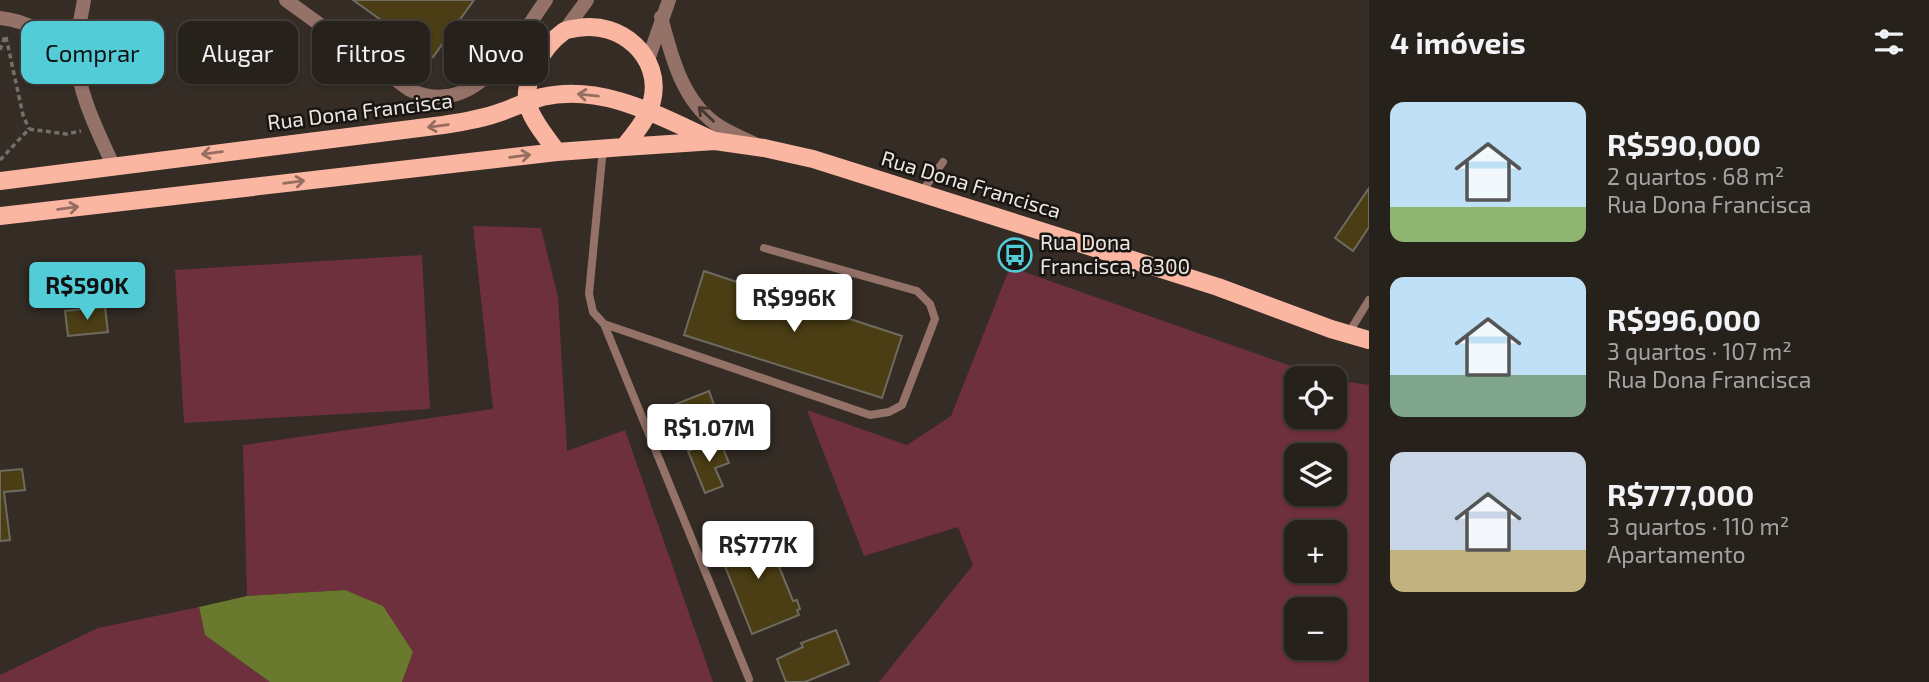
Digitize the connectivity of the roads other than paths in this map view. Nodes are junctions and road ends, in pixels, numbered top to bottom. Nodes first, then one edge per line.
1 (84, 0) edge
2 (286, 0) edge
3 (546, 0) edge
4 (587, 0) edge
5 (669, 0) edge
6 (662, 18) junction
7 (81, 21) edge
8 (565, 30) junction
9 (648, 60) junction
10 (82, 84) edge
11 (527, 102) junction
12 (648, 111) junction
13 (715, 141) junction
14 (624, 147) junction
15 (603, 148) junction
16 (764, 148) junction
17 (557, 152) junction
18 (943, 162) dead end
19 (113, 165) junction
20 (0, 180) edge
21 (921, 193) junction
22 (0, 216) edge
23 (764, 248) dead end
24 (1369, 300) edge
25 (604, 324) junction
26 (1348, 334) junction
27 (1369, 340) edge
28 (749, 679) dead end

1 - 7 street
2 - 3 street
4 - 8 street
5 - 6 street
6 - 9 street
16 -> 6 street
8 - 9 main road
8 - 11 main road
9 - 12 main road
10 - 19 street
12 -> 11 main road, Rua Dona Francisca
11 - 17 main road
11 -> 19 main road, Rua Dona Francisca
12 - 13 main road, Rua Dona Francisca
12 - 14 main road
13 - 14 main road, Rua Dona Francisca
13 - 16 main road, Rua Dona Francisca
14 - 15 main road, Rua Dona Francisca
15 - 17 main road, Rua Dona Francisca
15 - 25 lane
16 - 21 main road, Rua Dona Francisca
22 -> 17 main road, Rua Dona Francisca
18 - 21 lane
19 - 20 main road, Rua Dona Francisca
21 - 26 main road, Rua Dona Francisca
23 - 25 lane
24 - 26 lane
25 - 28 lane
26 - 27 main road, Rua Dona Francisca

